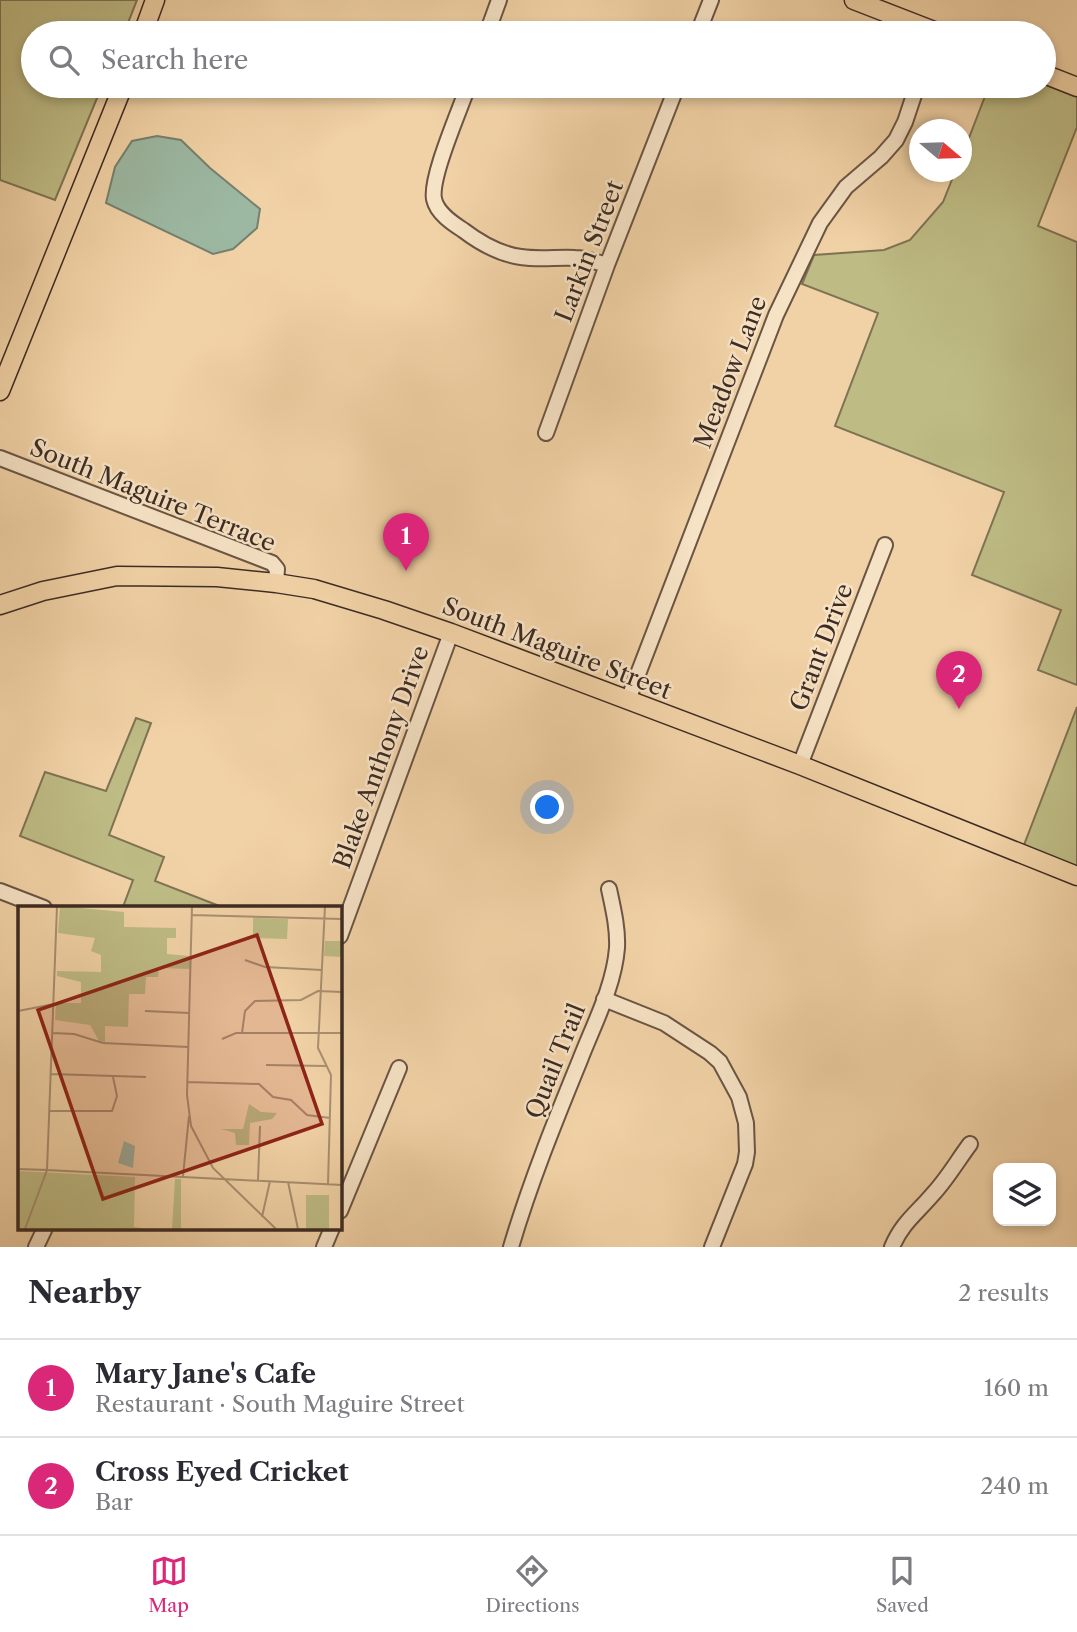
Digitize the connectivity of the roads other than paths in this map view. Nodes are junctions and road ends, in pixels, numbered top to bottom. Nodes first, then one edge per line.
1 (155, 0) edge
2 (499, 0) edge
3 (711, 0) edge
4 (854, 0) edge
5 (147, 21) edge
6 (491, 21) edge
7 (703, 21) edge
8 (907, 21) edge
9 (1056, 79) edge
10 (1077, 87) edge
11 (117, 98) edge
12 (464, 98) edge
13 (672, 98) edge
14 (914, 98) edge
15 (607, 265) junction
16 (0, 391) edge
17 (546, 433) dead end
18 (0, 458) edge
19 (885, 545) dead end
20 (276, 583) junction
21 (0, 605) edge
22 (450, 634) junction
23 (628, 700) junction
24 (800, 765) junction
25 (1077, 876) edge
26 (609, 889) dead end
27 (0, 891) edge
28 (39, 906) edge
29 (341, 933) edge
30 (604, 999) junction
31 (399, 1068) dead end
32 (970, 1144) dead end
33 (341, 1209) edge
34 (44, 1230) edge
35 (331, 1230) edge
36 (36, 1247) edge
37 (324, 1247) edge
38 (511, 1247) edge
39 (712, 1247) edge
40 (892, 1247) edge

1 - 5 main road
2 - 6 street
3 - 7 street
4 - 8 main road
9 - 10 main road
11 - 16 main road
12 - 15 street
13 - 15 street, Larkin Street
14 - 23 street, Meadow Lane
15 - 17 street, Larkin Street
18 - 20 street, South Maguire Terrace
19 - 24 street, Grant Drive
20 - 21 main road, South Maguire Street
20 - 22 main road, South Maguire Street
22 - 23 main road, South Maguire Street
22 - 29 street, Blake Anthony Drive
23 - 24 main road, South Maguire Street
24 - 25 main road, South Maguire Street
26 - 30 street, Quail Trail
27 - 28 street
30 - 38 street, Quail Trail
30 - 39 street
31 - 33 street
32 - 40 street
34 - 36 street
35 - 37 street

